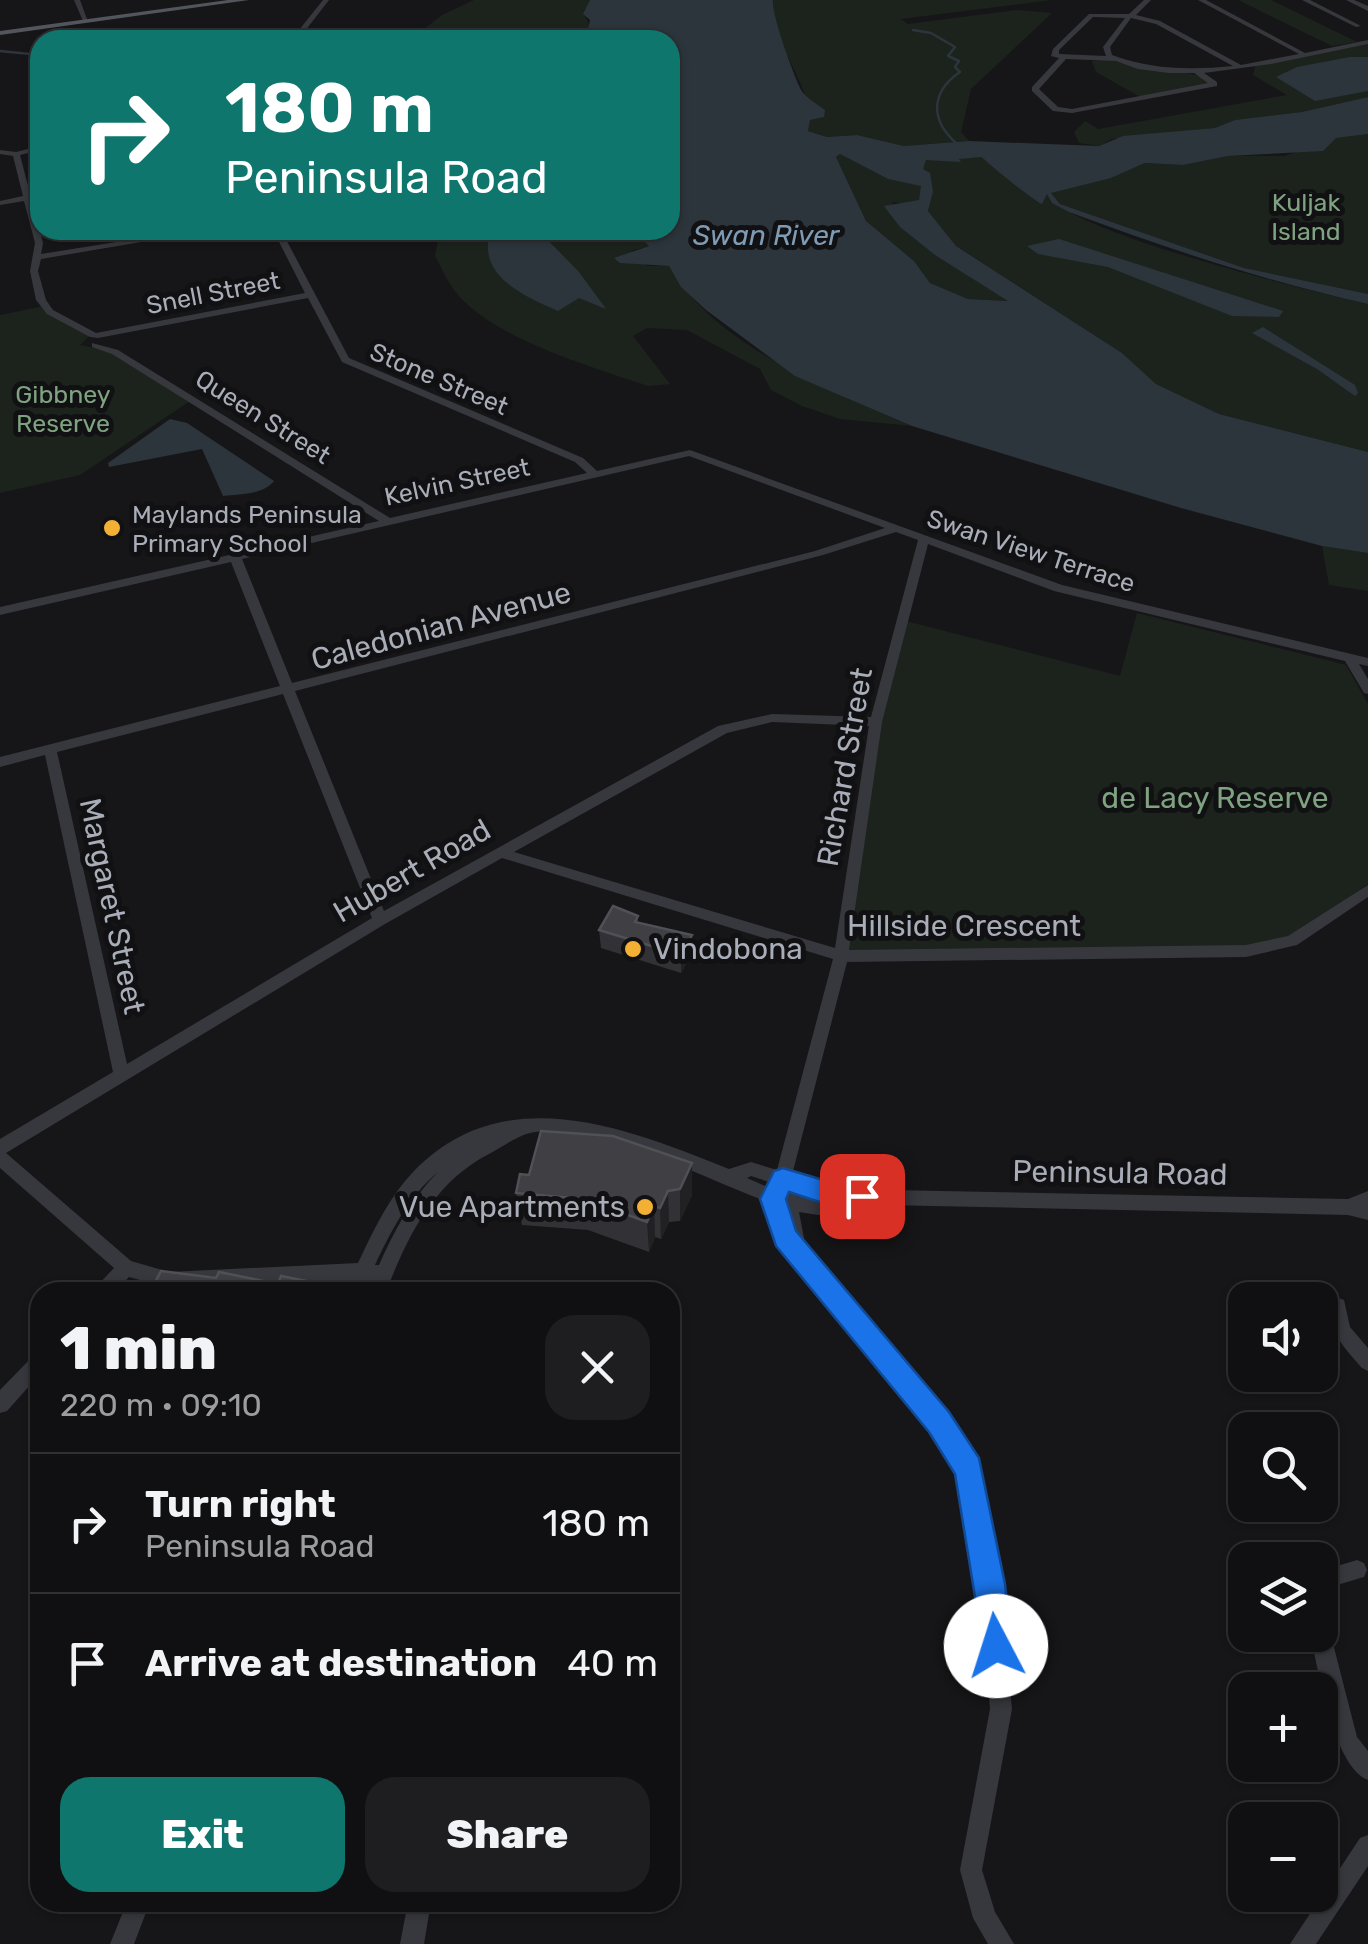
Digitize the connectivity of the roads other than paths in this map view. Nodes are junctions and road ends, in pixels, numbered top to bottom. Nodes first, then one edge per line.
1 (77, 0) edge
2 (245, 0) edge
3 (326, 0) edge
4 (1148, 0) edge
5 (1201, 0) edge
6 (1305, 0) edge
7 (1350, 0) edge
8 (1368, 8) edge
9 (1131, 17) junction
10 (86, 21) junction
11 (1358, 26) dead end
12 (302, 30) edge
13 (0, 33) edge
14 (1368, 42) edge
15 (1302, 54) junction
16 (1063, 58) junction
17 (1115, 59) junction
18 (1236, 65) junction
19 (1197, 72) junction
20 (0, 150) edge
21 (30, 152) edge
22 (19, 157) junction
23 (28, 198) junction
24 (0, 203) edge
25 (30, 206) edge
26 (38, 240) edge
27 (145, 240) edge
28 (282, 240) edge
29 (37, 257) junction
30 (307, 295) junction
31 (94, 338) junction
32 (690, 453) joint
33 (593, 474) junction
34 (386, 520) junction
35 (892, 530) junction
36 (923, 542) junction
37 (236, 557) junction
38 (0, 610) edge
39 (1351, 662) junction
40 (1368, 662) edge
41 (1368, 690) edge
42 (288, 692) junction
43 (876, 722) junction
44 (50, 749) junction
45 (0, 762) edge
46 (499, 852) junction
47 (1368, 890) edge
48 (380, 920) junction
49 (840, 956) junction
50 (121, 1074) junction
51 (526, 1125) junction
52 (0, 1148) edge
53 (0, 1158) edge
54 (728, 1177) junction
55 (783, 1179) junction
56 (400, 1198) junction
57 (890, 1198) junction
58 (1368, 1199) edge
59 (781, 1202) junction
60 (1348, 1206) junction
61 (418, 1207) junction
62 (1368, 1212) edge
63 (126, 1268) junction
64 (362, 1271) junction
65 (384, 1274) junction
66 (113, 1282) edge
67 (358, 1282) edge
68 (381, 1282) edge
69 (1338, 1306) dead end
70 (1368, 1362) edge
71 (30, 1372) edge
72 (0, 1404) edge
73 (1357, 1570) dead end
74 (1338, 1575) edge
75 (1325, 1652) edge
76 (1368, 1768) edge
77 (1368, 1846) edge
78 (135, 1912) edge
79 (418, 1912) edge
80 (122, 1944) edge
81 (412, 1944) edge
82 (1002, 1944) edge
83 (1302, 1944) edge

1 - 10 street
2 - 10 main road
3 - 12 street
4 - 9 street
5 - 15 street
6 - 11 street
7 - 8 street
9 - 16 street
9 - 17 street
9 - 18 street
10 - 13 main road
14 - 15 street
15 - 18 street
16 - 17 street
16 - 19 street
17 - 19 street
18 - 19 street
20 - 22 street
21 - 22 street
22 - 23 street, Queen Street
23 - 24 street
23 - 25 street, Queen Street
26 - 29 street, Queen Street
27 - 29 street
28 - 30 street, Stone Street
29 - 31 street, Queen Street
30 - 31 street, Snell Street
30 - 33 street, Stone Street
31 - 34 street, Queen Street
32 - 33 street, Kelvin Street
32 - 35 street, Swan View Terrace
33 - 34 street, Kelvin Street
34 - 37 street, Kelvin Street
35 - 36 street, Swan View Terrace
35 - 42 street, Caledonian Avenue
36 - 39 street, Swan View Terrace
36 - 43 street, Richard Street
37 - 38 street, Kelvin Street
37 - 42 street
39 - 40 street, Swan View Terrace
39 - 41 street
42 - 44 street, Caledonian Avenue
42 - 48 street
43 - 46 street, Hubert Road
43 - 49 street, Richard Street
44 - 45 street, Caledonian Avenue
44 - 50 street, Margaret Street
46 - 48 street, Hubert Road
46 - 49 street, Hillside Crescent
47 - 49 street, Hillside Crescent
48 - 50 street, Hubert Road
49 - 55 street, Richard Street
50 - 52 street, Hubert Road
51 - 54 street, Peninsula Road
51 - 56 street, Peninsula Road
51 - 61 street, Peninsula Road
53 - 63 street
54 - 55 street, Peninsula Road
54 - 59 street, Peninsula Road
55 - 57 street, Peninsula Road
55 - 59 street, Richard Street
56 - 61 street
56 - 64 street, Peninsula Road
57 - 59 street, Peninsula Road
57 - 60 street, Peninsula Road
58 - 60 street, Peninsula Road
59 - 82 street
60 - 62 street, Peninsula Road
61 - 65 street, Peninsula Road
63 - 64 street
63 - 66 street
64 - 65 street
64 - 67 street, Peninsula Road
65 - 68 street, Peninsula Road
69 - 70 street
71 - 72 street
73 - 74 street
75 - 76 street
77 - 83 street
78 - 80 street
79 - 81 street

